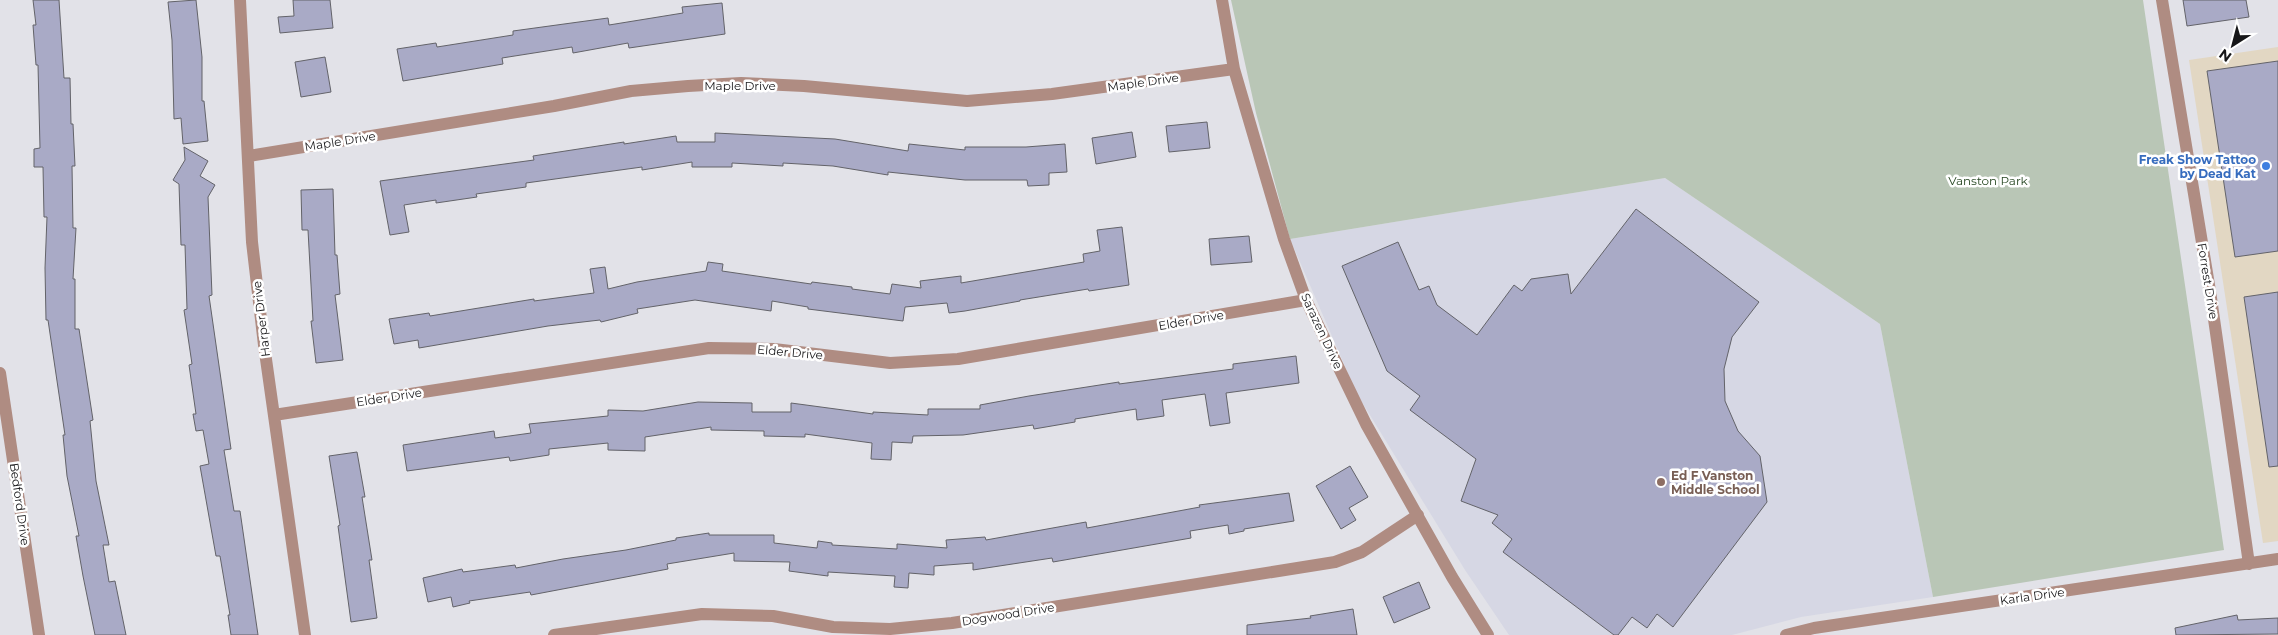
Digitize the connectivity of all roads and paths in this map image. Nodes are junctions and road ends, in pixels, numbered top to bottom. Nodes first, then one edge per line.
1 (240, 0) edge
2 (1222, 0) edge
3 (2162, 0) edge
4 (1234, 69) junction
5 (249, 156) junction
6 (1306, 300) junction
7 (0, 373) edge
8 (274, 415) junction
9 (1418, 515) junction
10 (2278, 559) edge
11 (2249, 564) junction
12 (39, 635) edge
13 (305, 635) edge
14 (554, 635) edge
15 (1488, 635) edge
16 (1786, 635) edge

1 - 5 street, Harper Drive
2 - 4 street, Sarazen Drive
3 - 11 street, Forrest Drive
4 - 5 street, Maple Drive
4 - 6 street, Sarazen Drive
5 - 8 street, Harper Drive
6 - 8 street, Elder Drive
6 - 9 street, Sarazen Drive
7 - 12 street, Bedford Drive
8 - 13 street, Harper Drive
9 - 14 street, Dogwood Drive
9 - 15 street, Sarazen Drive
10 - 11 street, Karla Drive
11 - 16 street, Karla Drive

